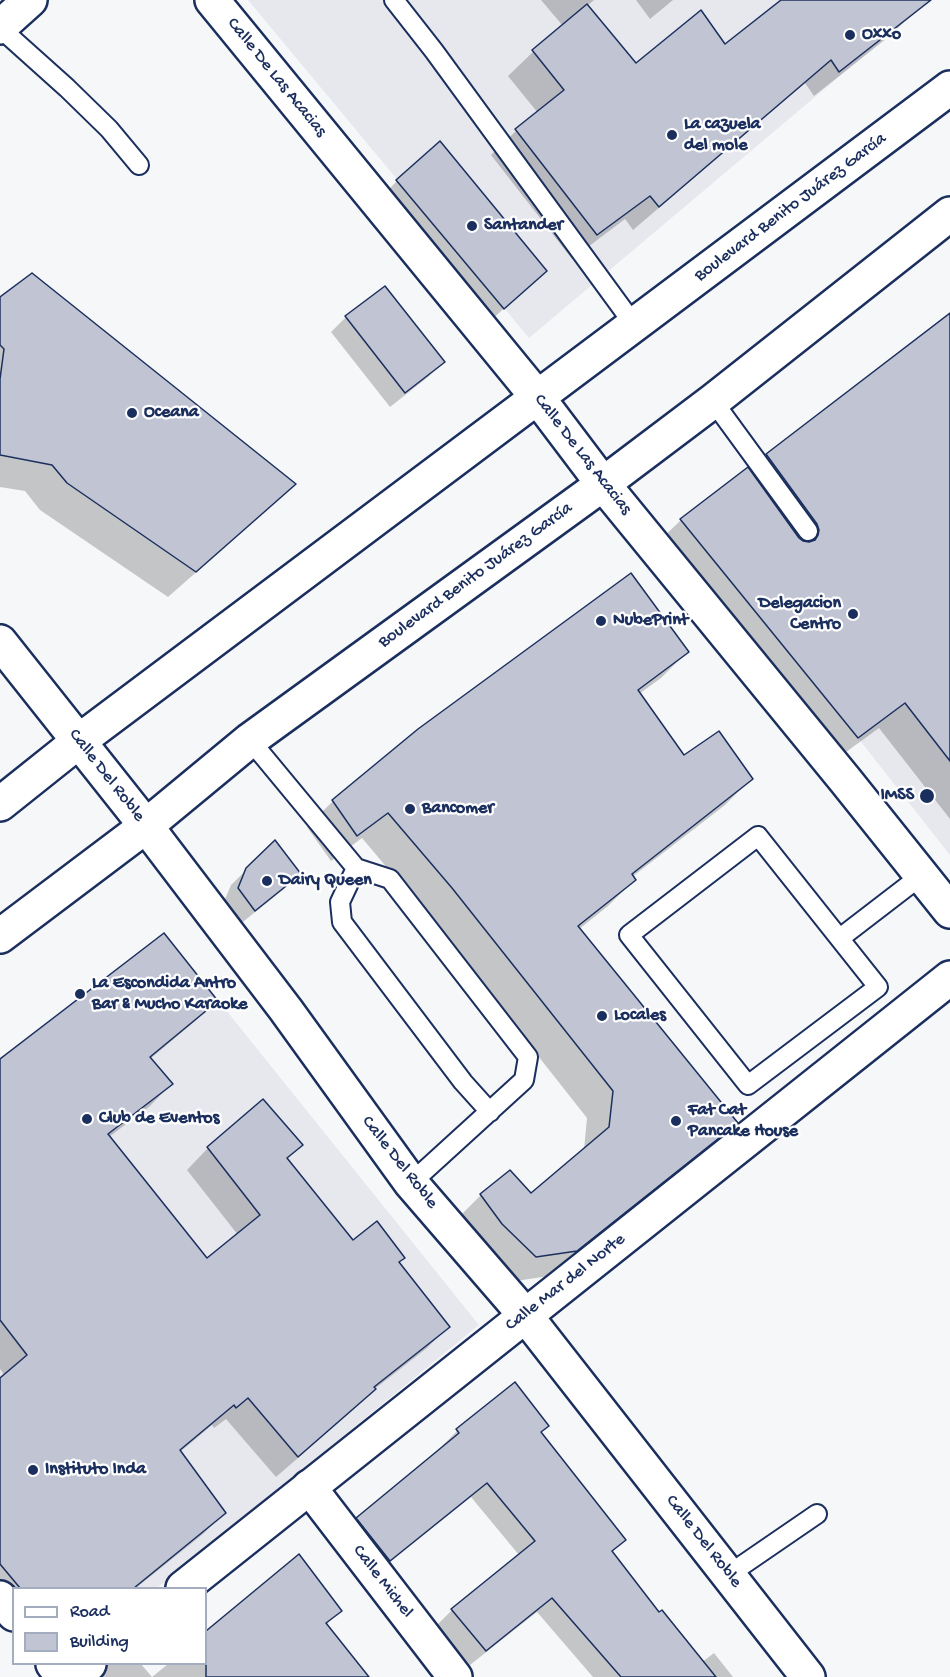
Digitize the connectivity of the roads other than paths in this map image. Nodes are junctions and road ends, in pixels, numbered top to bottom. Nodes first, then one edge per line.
1 (30, 0) edge
2 (212, 0) edge
3 (394, 0) edge
4 (0, 28) edge
5 (950, 88) edge
6 (139, 165) dead end
7 (950, 214) edge
8 (635, 326) junction
9 (538, 399) junction
10 (712, 401) junction
11 (603, 484) junction
12 (808, 531) dead end
13 (0, 642) edge
14 (250, 740) junction
15 (80, 741) junction
16 (0, 804) edge
17 (146, 826) junction
18 (356, 868) junction
19 (922, 875) junction
20 (950, 911) edge
21 (0, 936) edge
22 (840, 938) junction
23 (950, 978) edge
24 (490, 1112) junction
25 (411, 1183) junction
26 (525, 1315) junction
27 (309, 1487) junction
28 (817, 1514) dead end
29 (728, 1575) junction
30 (184, 1587) edge
31 (0, 1598) edge
32 (12, 1612) edge
33 (54, 1665) edge
34 (88, 1665) edge
35 (63, 1677) edge
36 (72, 1677) edge
37 (455, 1677) edge
38 (808, 1677) edge

1 - 4 street
2 - 9 street, Calle De Las Acacias
3 - 8 lane
4 - 6 lane
5 - 8 street, Boulevard Benito Juárez García
7 - 10 street, Boulevard Benito Juárez García
8 - 9 street, Boulevard Benito Juárez García
9 - 11 street, Calle De Las Acacias
9 - 15 street, Boulevard Benito Juárez García
10 - 11 street, Boulevard Benito Juárez García
10 - 12 lane
11 - 14 street, Boulevard Benito Juárez García
11 - 19 street, Calle De Las Acacias
13 - 15 street, Calle Del Roble
14 - 17 street, Boulevard Benito Juárez García
14 - 18 lane
15 - 16 street, Boulevard Benito Juárez García
15 - 17 street, Calle Del Roble
17 - 21 street, Boulevard Benito Juárez García
17 - 25 street, Calle Del Roble
18 - 24 lane
18 - 24 lane
19 - 20 street, Calle De Las Acacias
19 - 22 lane
22 - 22 lane
23 - 26 street, Calle Mar del Norte
24 - 25 lane
25 - 26 street, Calle Del Roble
26 - 27 street, Calle Mar del Norte
26 - 29 street, Calle Del Roble
27 - 30 street, Calle Mar del Norte
27 - 37 street, Calle Michel
28 - 29 lane
29 - 38 street, Calle Del Roble
31 - 32 street
33 - 35 street
34 - 36 street

